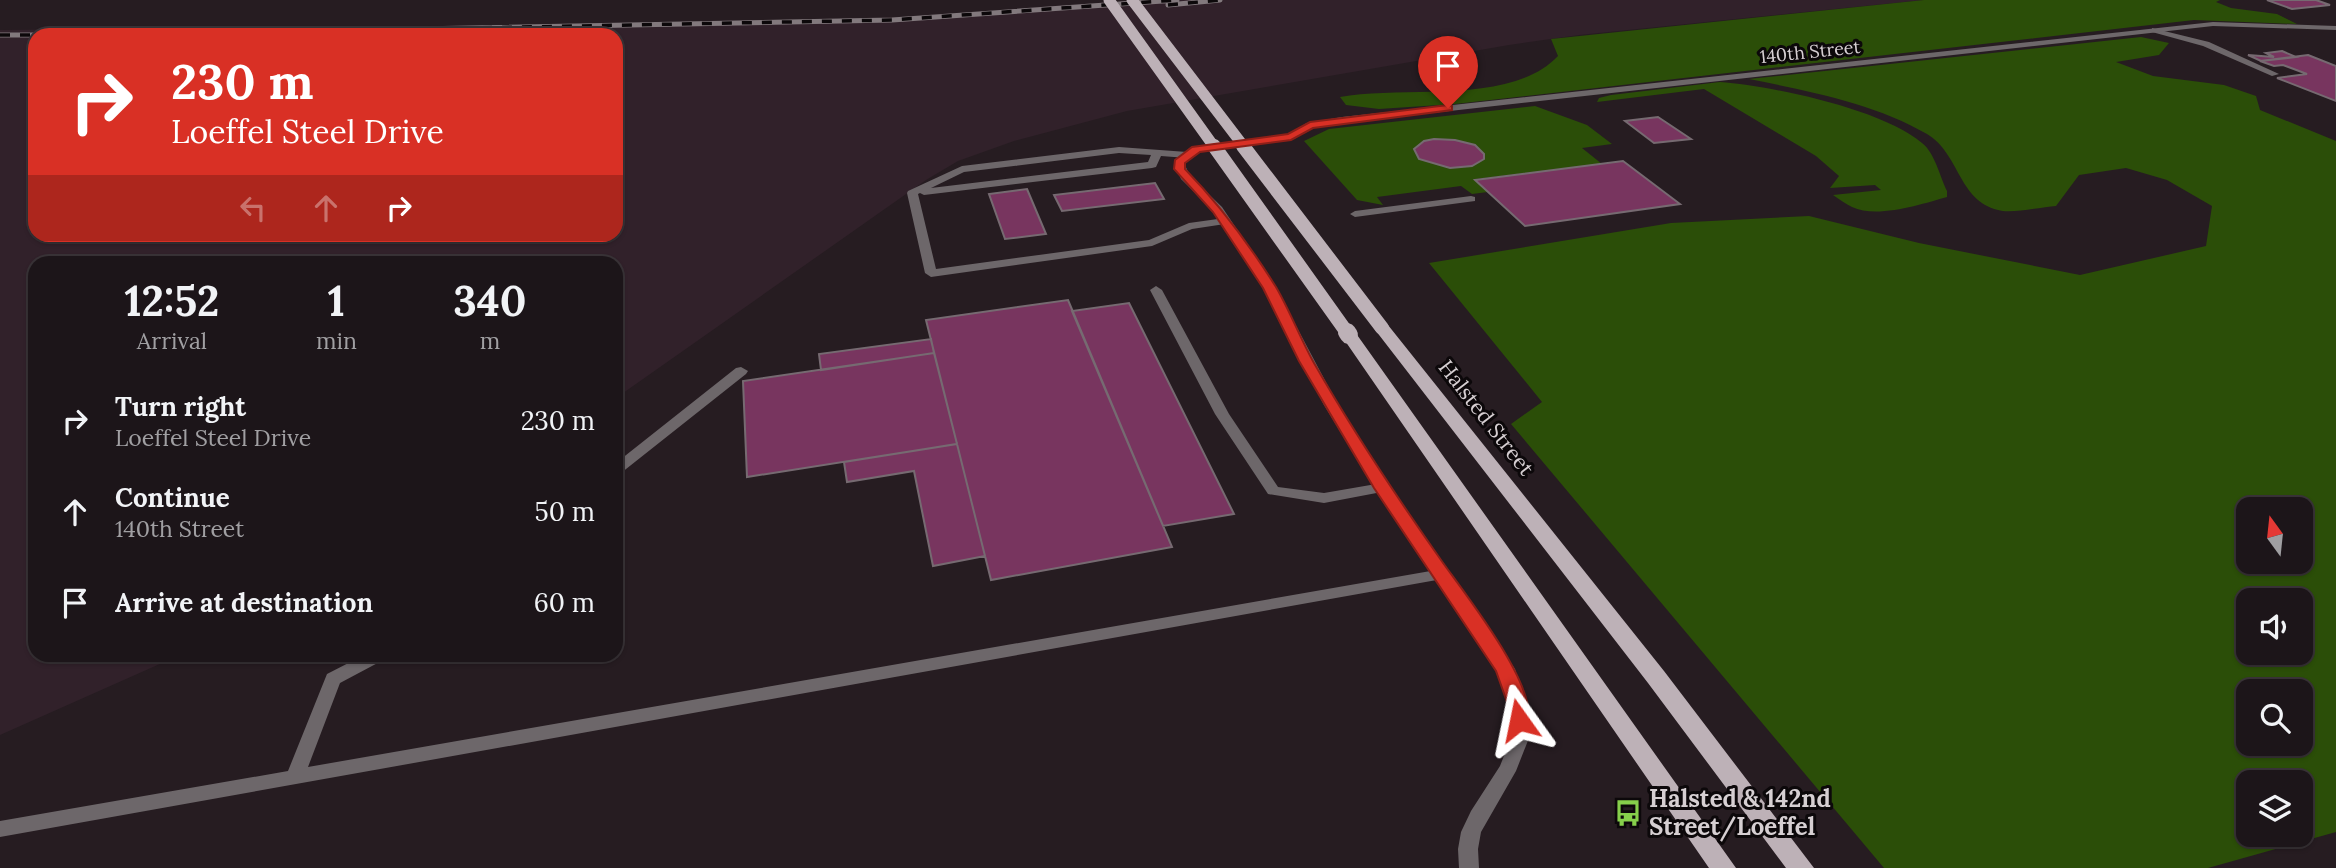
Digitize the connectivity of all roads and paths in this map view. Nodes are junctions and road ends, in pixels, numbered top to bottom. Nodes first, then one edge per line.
1 (1109, 0) edge
2 (1132, 0) edge
3 (2336, 28) edge
4 (2155, 30) junction
5 (2275, 74) dead end
6 (1157, 152) junction
7 (1186, 155) junction
8 (912, 193) junction
9 (1471, 199) dead end
10 (1355, 214) dead end
11 (1225, 221) junction
12 (1156, 290) dead end
13 (741, 370) dead end
14 (623, 464) edge
15 (1382, 488) junction
16 (1442, 574) junction
17 (366, 662) edge
18 (295, 777) junction
19 (0, 829) edge
20 (1469, 868) edge
21 (1723, 868) edge
22 (1801, 868) edge

1 - 21 main road, bridge
2 - 22 main road, Halsted Street, bridge
3 - 4 street, 140th Street
4 - 5 street
4 - 7 street, 140th Street
6 - 7 street
6 - 8 street
6 - 8 street
7 - 11 street
8 - 11 street
9 - 10 street
11 - 15 street
12 - 15 street
13 - 14 street
15 - 16 street
16 - 18 street
16 - 20 street
17 - 18 street
18 - 19 street

